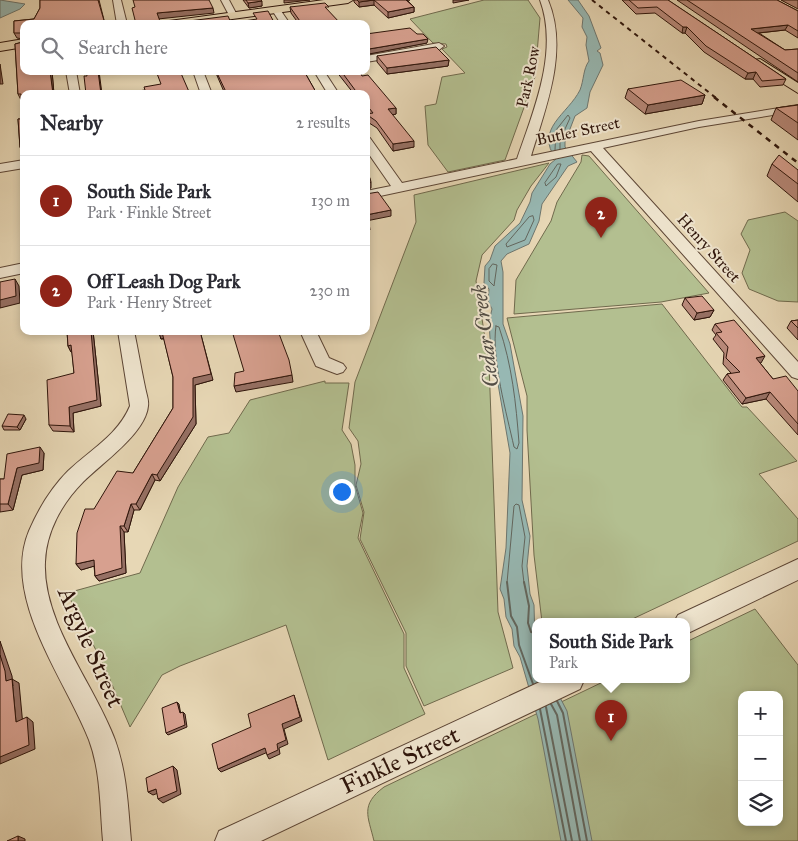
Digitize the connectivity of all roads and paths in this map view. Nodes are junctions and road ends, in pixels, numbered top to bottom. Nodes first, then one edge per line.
1 (117, 0) edge
2 (225, 0) edge
3 (544, 0) edge
4 (340, 1) edge
5 (276, 10) junction
6 (233, 15) junction
7 (121, 20) edge
8 (196, 20) edge
9 (283, 20) edge
10 (20, 44) edge
11 (439, 46) dead end
12 (0, 47) edge
13 (750, 56) edge
14 (370, 58) edge
15 (72, 75) edge
16 (200, 75) edge
17 (321, 75) edge
18 (798, 89) edge
19 (74, 90) edge
20 (205, 90) edge
21 (331, 90) edge
22 (798, 108) edge
23 (594, 146) junction
24 (370, 147) edge
25 (523, 160) junction
26 (20, 165) edge
27 (0, 168) edge
28 (399, 188) junction
29 (370, 194) edge
30 (20, 269) edge
31 (0, 273) edge
32 (127, 335) edge
33 (310, 335) edge
34 (337, 368) dead end
35 (798, 373) edge
36 (798, 569) edge
37 (690, 621) edge
38 (565, 683) edge
39 (117, 841) edge
40 (229, 841) edge

1 - 7 street
2 - 6 street
3 - 25 street, Park Row
4 - 5 main road
5 - 6 main road
5 - 9 street
6 - 8 main road
10 - 12 main road
11 - 14 street
13 - 18 main road
15 - 19 street
16 - 20 street
17 - 21 street
22 - 23 street, Butler Street
23 - 25 street, Butler Street
23 - 35 street, Henry Street
24 - 28 street
25 - 28 street, Butler Street
26 - 27 street
28 - 29 street, Butler Street
30 - 31 street
32 - 39 street, Argyle Street
33 - 34 street
36 - 37 street
38 - 40 street, Finkle Street

